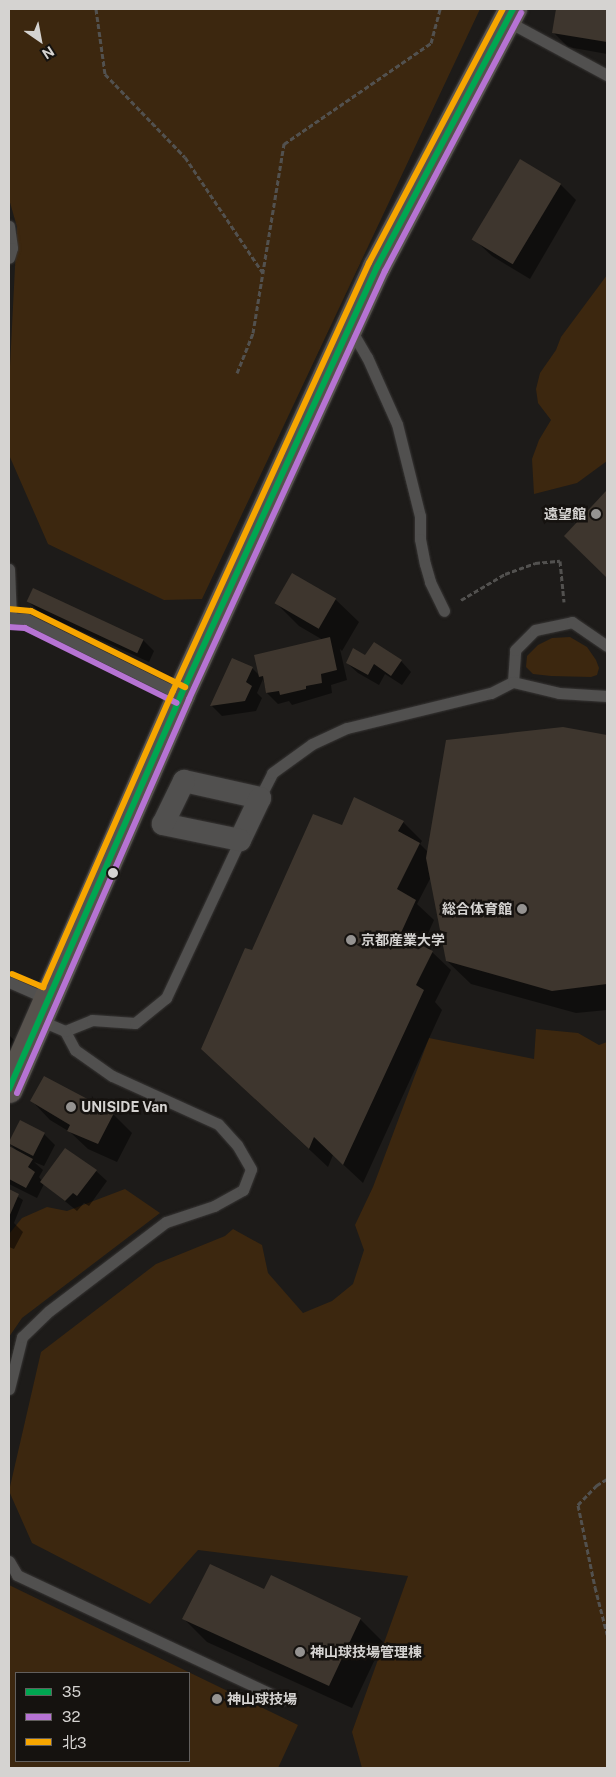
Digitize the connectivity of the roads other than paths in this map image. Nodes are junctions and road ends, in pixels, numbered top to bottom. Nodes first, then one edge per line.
1 (510, 15) edge
2 (607, 76) edge
3 (9, 226) edge
4 (9, 258) edge
5 (349, 327) junction
6 (9, 569) edge
7 (444, 611) road end
8 (10, 618) edge
9 (607, 646) edge
10 (513, 682) junction
11 (181, 695) junction
12 (607, 696) edge
13 (260, 798) junction
14 (240, 840) junction
15 (9, 982) edge
16 (43, 1010) junction
17 (66, 1031) junction
18 (9, 1089) edge
19 (9, 1389) edge
20 (9, 1562) edge
21 (282, 1699) dead end

1 - 2 lane
1 - 5 street
3 - 4 lane
5 - 7 lane
5 - 11 street
6 - 8 lane
8 - 11 lane
9 - 10 lane
10 - 12 lane
10 - 13 lane
11 - 16 street
13 - 14 street
13 - 14 street
14 - 17 lane
15 - 16 lane
16 - 17 lane
16 - 18 street
17 - 19 lane
20 - 21 lane

